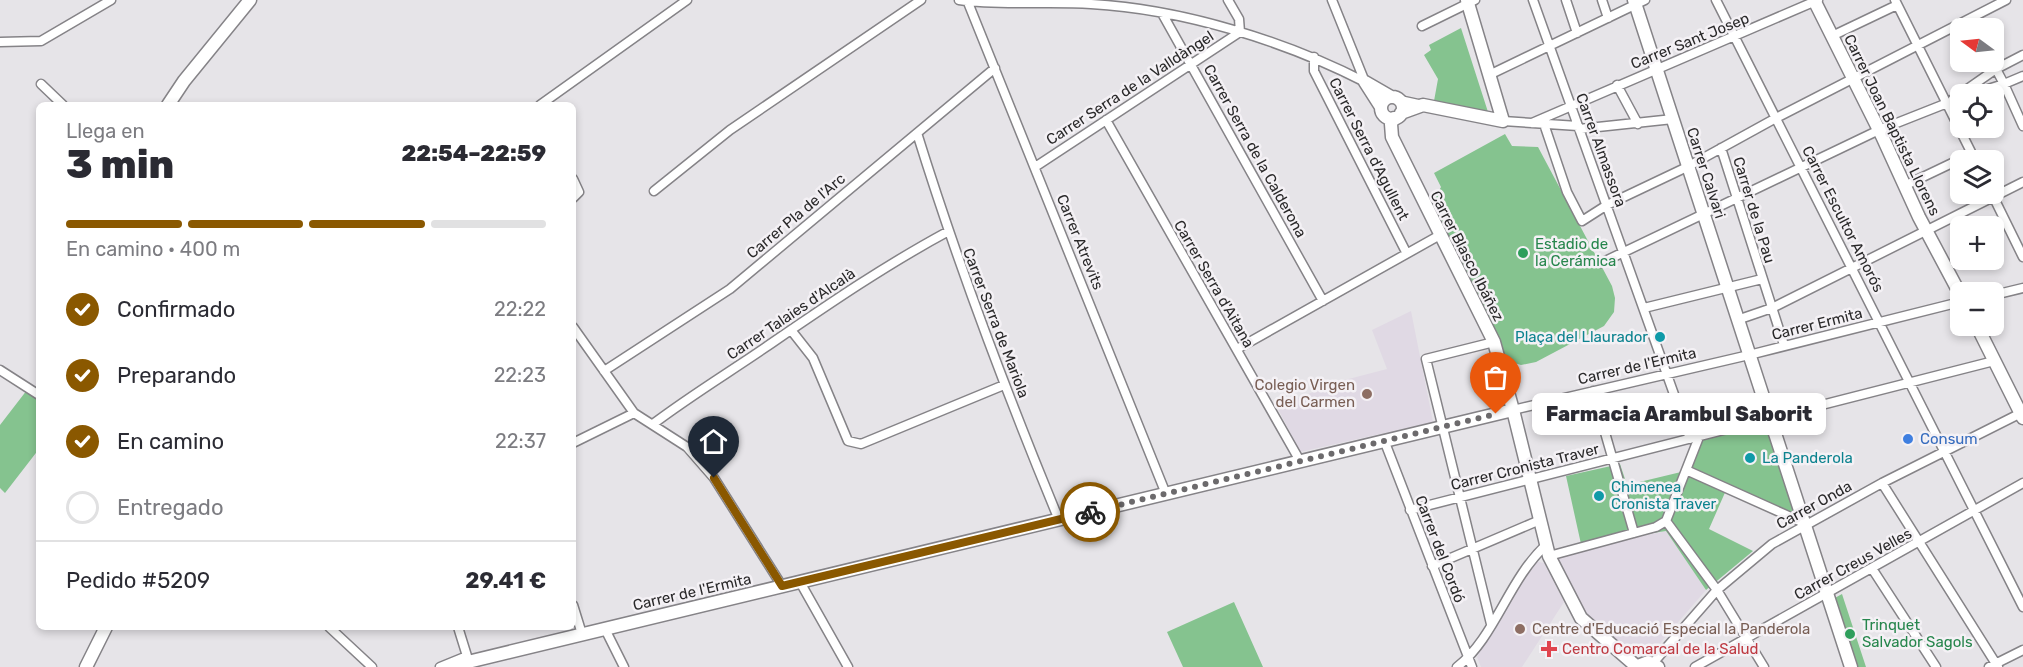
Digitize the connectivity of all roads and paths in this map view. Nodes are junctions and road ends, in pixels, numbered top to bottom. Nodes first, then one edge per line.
1 (111, 0) edge
2 (250, 0) edge
3 (687, 0) edge
4 (921, 0) edge
5 (965, 0) edge
6 (1228, 0) edge
7 (1332, 0) edge
8 (1533, 0) edge
9 (1566, 0) edge
10 (1602, 0) edge
11 (1716, 0) edge
12 (1816, 0) edge
13 (2006, 0) edge
14 (1470, 1) edge
15 (1638, 2) edge
16 (1896, 2) edge
17 (1163, 15) junction
18 (1608, 18) junction
19 (1422, 26) dead end
20 (1240, 32) junction
21 (1577, 33) junction
22 (1832, 36) junction
23 (1734, 39) junction
24 (0, 42) edge
25 (1919, 46) junction
26 (1548, 47) junction
27 (2023, 56) edge
28 (1314, 57) junction
29 (1191, 64) junction
30 (2004, 65) edge
31 (995, 68) junction
32 (1656, 69) junction
33 (1992, 72) edge
34 (1998, 72) edge
35 (1489, 75) junction
36 (2023, 76) edge
37 (1853, 78) junction
38 (1365, 82) junction
39 (41, 84) dead end
40 (2004, 84) junction
41 (1617, 85) junction
42 (1396, 99) junction
43 (60, 102) edge
44 (170, 102) edge
45 (544, 102) edge
46 (1948, 102) junction
47 (1423, 105) junction
48 (1570, 105) junction
49 (1381, 107) junction
50 (1397, 116) junction
51 (1776, 118) junction
52 (1672, 119) junction
53 (1106, 120) junction
54 (1503, 121) junction
55 (1532, 123) junction
56 (1544, 124) junction
57 (1638, 124) junction
58 (2023, 126) edge
59 (1579, 128) junction
60 (1879, 130) junction
61 (917, 133) junction
62 (1721, 148) junction
63 (1970, 150) edge
64 (1035, 167) junction
65 (1687, 167) junction
66 (1802, 167) junction
67 (1950, 167) edge
68 (2023, 182) edge
69 (1904, 186) junction
70 (2004, 190) edge
71 (654, 191) dead end
72 (1737, 199) junction
73 (1975, 204) edge
74 (1997, 204) edge
75 (1607, 205) junction
76 (1703, 214) junction
77 (1925, 229) junction
78 (947, 232) junction
79 (1440, 235) junction
80 (1406, 252) junction
81 (1624, 252) junction
82 (2023, 257) edge
83 (1601, 263) dead end
84 (1852, 267) junction
85 (1762, 279) junction
86 (1954, 282) edge
87 (1727, 287) junction
88 (2023, 288) edge
89 (2004, 293) edge
90 (1323, 301) junction
91 (1950, 305) edge
92 (1644, 308) junction
93 (1772, 308) junction
94 (1737, 320) junction
95 (1881, 323) junction
96 (791, 330) junction
97 (576, 331) edge
98 (1982, 336) edge
99 (1494, 342) junction
100 (1784, 345) junction
101 (1237, 349) junction
102 (1749, 355) junction
103 (1995, 361) junction
104 (0, 370) edge
105 (604, 371) junction
106 (1667, 374) junction
107 (1911, 382) junction
108 (1004, 385) junction
109 (1593, 391) junction
110 (36, 392) edge
111 (1513, 410) junction
112 (634, 413) junction
113 (2022, 415) edge
114 (1770, 418) junction
115 (653, 424) junction
116 (1443, 427) junction
117 (1694, 438) junction
118 (1384, 440) junction
119 (576, 442) edge
120 (1944, 452) junction
121 (1612, 459) junction
122 (1300, 461) junction
123 (1686, 470) junction
124 (1530, 480) junction
125 (1882, 483) junction
126 (2023, 483) edge
127 (1166, 494) junction
128 (1460, 498) junction
129 (1410, 510) junction
130 (1974, 510) junction
131 (1059, 520) junction
132 (1540, 520) junction
133 (1666, 521) junction
134 (1804, 524) junction
135 (1634, 533) junction
136 (1919, 544) junction
137 (1472, 548) junction
138 (1547, 551) junction
139 (1432, 566) junction
140 (1873, 570) junction
141 (800, 582) junction
142 (782, 586) junction
143 (1718, 590) junction
144 (1827, 594) junction
145 (2023, 607) edge
146 (576, 614) edge
147 (1491, 624) junction
148 (605, 628) junction
149 (104, 630) edge
150 (332, 630) edge
151 (459, 630) edge
152 (582, 634) junction
153 (1747, 638) junction
154 (2023, 650) edge
155 (1470, 663) edge
156 (1656, 665) edge
157 (1636, 666) edge
158 (1994, 666) edge
159 (86, 667) edge
160 (372, 667) edge
161 (440, 667) edge
162 (447, 667) edge
163 (624, 667) edge
164 (848, 667) edge
165 (1457, 667) edge
166 (1695, 667) edge
167 (1764, 667) edge
168 (1851, 667) edge
169 (1936, 667) edge

1 - 24 street
2 - 44 street
3 - 45 street
4 - 71 street
5 - 17 street
5 - 31 street, Carrer Atrevits
6 - 20 street
7 - 38 street
8 - 26 street, Carrer Almassora
9 - 21 street
10 - 18 street
11 - 23 street, Carrer Escultor Amorós
12 - 22 street, Carrer Joan Baptista Llorens
12 - 23 street, Carrer Sant Josep
13 - 25 street
14 - 19 street
14 - 35 street
15 - 18 street
15 - 32 street, Carrer Calvari
16 - 22 street
16 - 25 street
17 - 20 street
17 - 29 street, Carrer Serra de la Calderona
18 - 21 street
20 - 28 street
20 - 29 street, Carrer Serra de la Valldàngel
21 - 26 street
22 - 37 street, Carrer Joan Baptista Llorens
23 - 32 street, Carrer Sant Josep
23 - 51 street, Carrer Escultor Amorós
25 - 37 street
25 - 46 street
26 - 35 street
26 - 48 street, Carrer Almassora
27 - 30 street
28 - 38 street
28 - 80 street, Carrer Serra d'Agullent
29 - 53 street, Carrer Serra de la Valldàngel
29 - 90 street, Carrer Serra de la Calderona
31 - 61 street, Carrer Pla de l'Arc
31 - 64 street, Carrer Atrevits
32 - 41 street, Carrer Sant Josep
32 - 52 street, Carrer Calvari
33 - 46 street
34 - 40 street
35 - 54 street
36 - 40 street
37 - 51 street
37 - 60 street, Carrer Joan Baptista Llorens
38 - 42 street
38 - 49 street
39 - 43 street
40 - 58 street
41 - 48 street, Carrer Sant Josep
41 - 57 street
42 - 47 street
42 - 49 street
42 - 50 street
46 - 60 street
46 - 63 street
47 - 50 street
47 - 54 street
48 - 55 street, Carrer Sant Josep
48 - 59 street, Carrer Almassora
49 - 50 street
50 - 79 street, Carrer Blasco Ibáñez
51 - 62 street
51 - 66 street, Carrer Escultor Amorós
52 - 57 street
52 - 65 street, Carrer Calvari
53 - 64 street, Carrer Serra de la Valldàngel
53 - 101 street, Carrer Serra d'Aitana
54 - 55 street
55 - 56 street
56 - 59 street
56 - 75 street
57 - 59 street
59 - 75 street, Carrer Almassora
60 - 66 street
60 - 69 street, Carrer Joan Baptista Llorens
61 - 78 street, Carrer Serra de Mariola
61 - 105 street, Carrer Pla de l'Arc
62 - 65 street
62 - 72 street, Carrer de la Pau
64 - 127 street, Carrer Atrevits
65 - 75 street
65 - 76 street, Carrer Calvari
66 - 72 street
66 - 84 street, Carrer Escultor Amorós
67 - 69 street
68 - 70 street
69 - 77 street, Carrer Joan Baptista Llorens
72 - 76 street
72 - 85 street, Carrer de la Pau
73 - 77 street
74 - 82 street
75 - 81 street, Carrer Almassora
76 - 81 street
76 - 87 street, Carrer Calvari
77 - 84 street
77 - 86 street, Carrer Joan Baptista Llorens
78 - 96 street, Carrer Talaies d'Alcalà
78 - 108 street, Carrer Serra de Mariola
79 - 80 street
79 - 99 street, Carrer Blasco Ibáñez
80 - 90 street
81 - 83 street
81 - 92 street, Carrer Almassora
84 - 93 street
84 - 95 street, Carrer Escultor Amorós
85 - 87 street
85 - 93 street
87 - 92 street
87 - 94 street, Carrer Calvari
88 - 89 street
90 - 101 street
91 - 95 street, Carrer Ermita
92 - 106 street
93 - 94 street
93 - 100 street
94 - 102 street, Carrer Calvari
95 - 100 street, Carrer Ermita
95 - 107 street, Carrer Escultor Amorós
96 - 108 street
96 - 115 street, Carrer Talaies d'Alcalà
97 - 105 street
98 - 103 street
99 - 111 street, Carrer Blasco Ibáñez
99 - 116 street
100 - 102 street, Carrer Ermita
101 - 122 street, Carrer Serra d'Aitana
102 - 106 street, Carrer de l'Ermita
102 - 114 street, Carrer Calvari
103 - 107 street, Carrer Cronista Traver
103 - 113 street
104 - 110 street
105 - 112 street
106 - 109 street, Carrer de l'Ermita
106 - 117 street
107 - 114 street, Carrer Cronista Traver
107 - 120 street, Carrer Escultor Amorós
108 - 131 street, Carrer Serra de Mariola
109 - 111 street, Carrer de l'Ermita
109 - 121 street
111 - 116 street, Carrer de l'Ermita
111 - 124 street, Carrer Blasco Ibáñez
112 - 115 street
112 - 119 street
113 - 120 street, Carrer Onda
114 - 117 street, Carrer Cronista Traver
114 - 134 street, Carrer Calvari
115 - 142 street
116 - 118 street, Carrer de l'Ermita
116 - 128 street
117 - 121 street, Carrer Cronista Traver
117 - 123 street
118 - 122 street, Carrer de l'Ermita
118 - 129 street, Carrer del Cordó
120 - 125 street, Carrer Onda
120 - 130 street, Carrer Escultor Amorós
121 - 124 street, Carrer Cronista Traver
121 - 135 street
122 - 127 street, Carrer de l'Ermita
123 - 133 street
123 - 134 street
124 - 128 street, Carrer Cronista Traver
124 - 132 street, Carrer Blasco Ibáñez
125 - 134 street, Carrer Onda
125 - 136 street
126 - 130 street, Carrer Creus Velles
127 - 131 street, Carrer de l'Ermita
128 - 129 street, Carrer Cronista Traver
128 - 137 street
129 - 139 street, Carrer del Cordó
130 - 136 street, Carrer Creus Velles
130 - 145 street, Carrer Escultor Amorós
131 - 141 street, Carrer de l'Ermita
132 - 137 street
132 - 138 street, Carrer Blasco Ibáñez
133 - 135 street
133 - 143 street
134 - 143 street, Carrer Onda
134 - 144 street, Carrer Calvari
135 - 138 street
136 - 140 street, Carrer Creus Velles
136 - 158 street
137 - 139 street
137 - 147 street
138 - 147 street
138 - 157 street, Carrer Blasco Ibáñez
139 - 155 street, Carrer del Cordó
140 - 144 street, Carrer Creus Velles
140 - 169 street
141 - 142 street, Carrer de l'Ermita
141 - 164 street
142 - 148 street, Carrer de l'Ermita
143 - 153 street
143 - 156 street, Carrer Onda
144 - 153 street, Carrer Creus Velles
144 - 168 street, Carrer Calvari
146 - 152 street
147 - 155 street
148 - 152 street, Carrer de l'Ermita
148 - 163 street
149 - 159 street
150 - 160 street
151 - 161 street
152 - 162 street, Carrer de l'Ermita
153 - 166 street, Carrer Creus Velles
153 - 167 street
154 - 158 street
155 - 165 street
156 - 157 street

